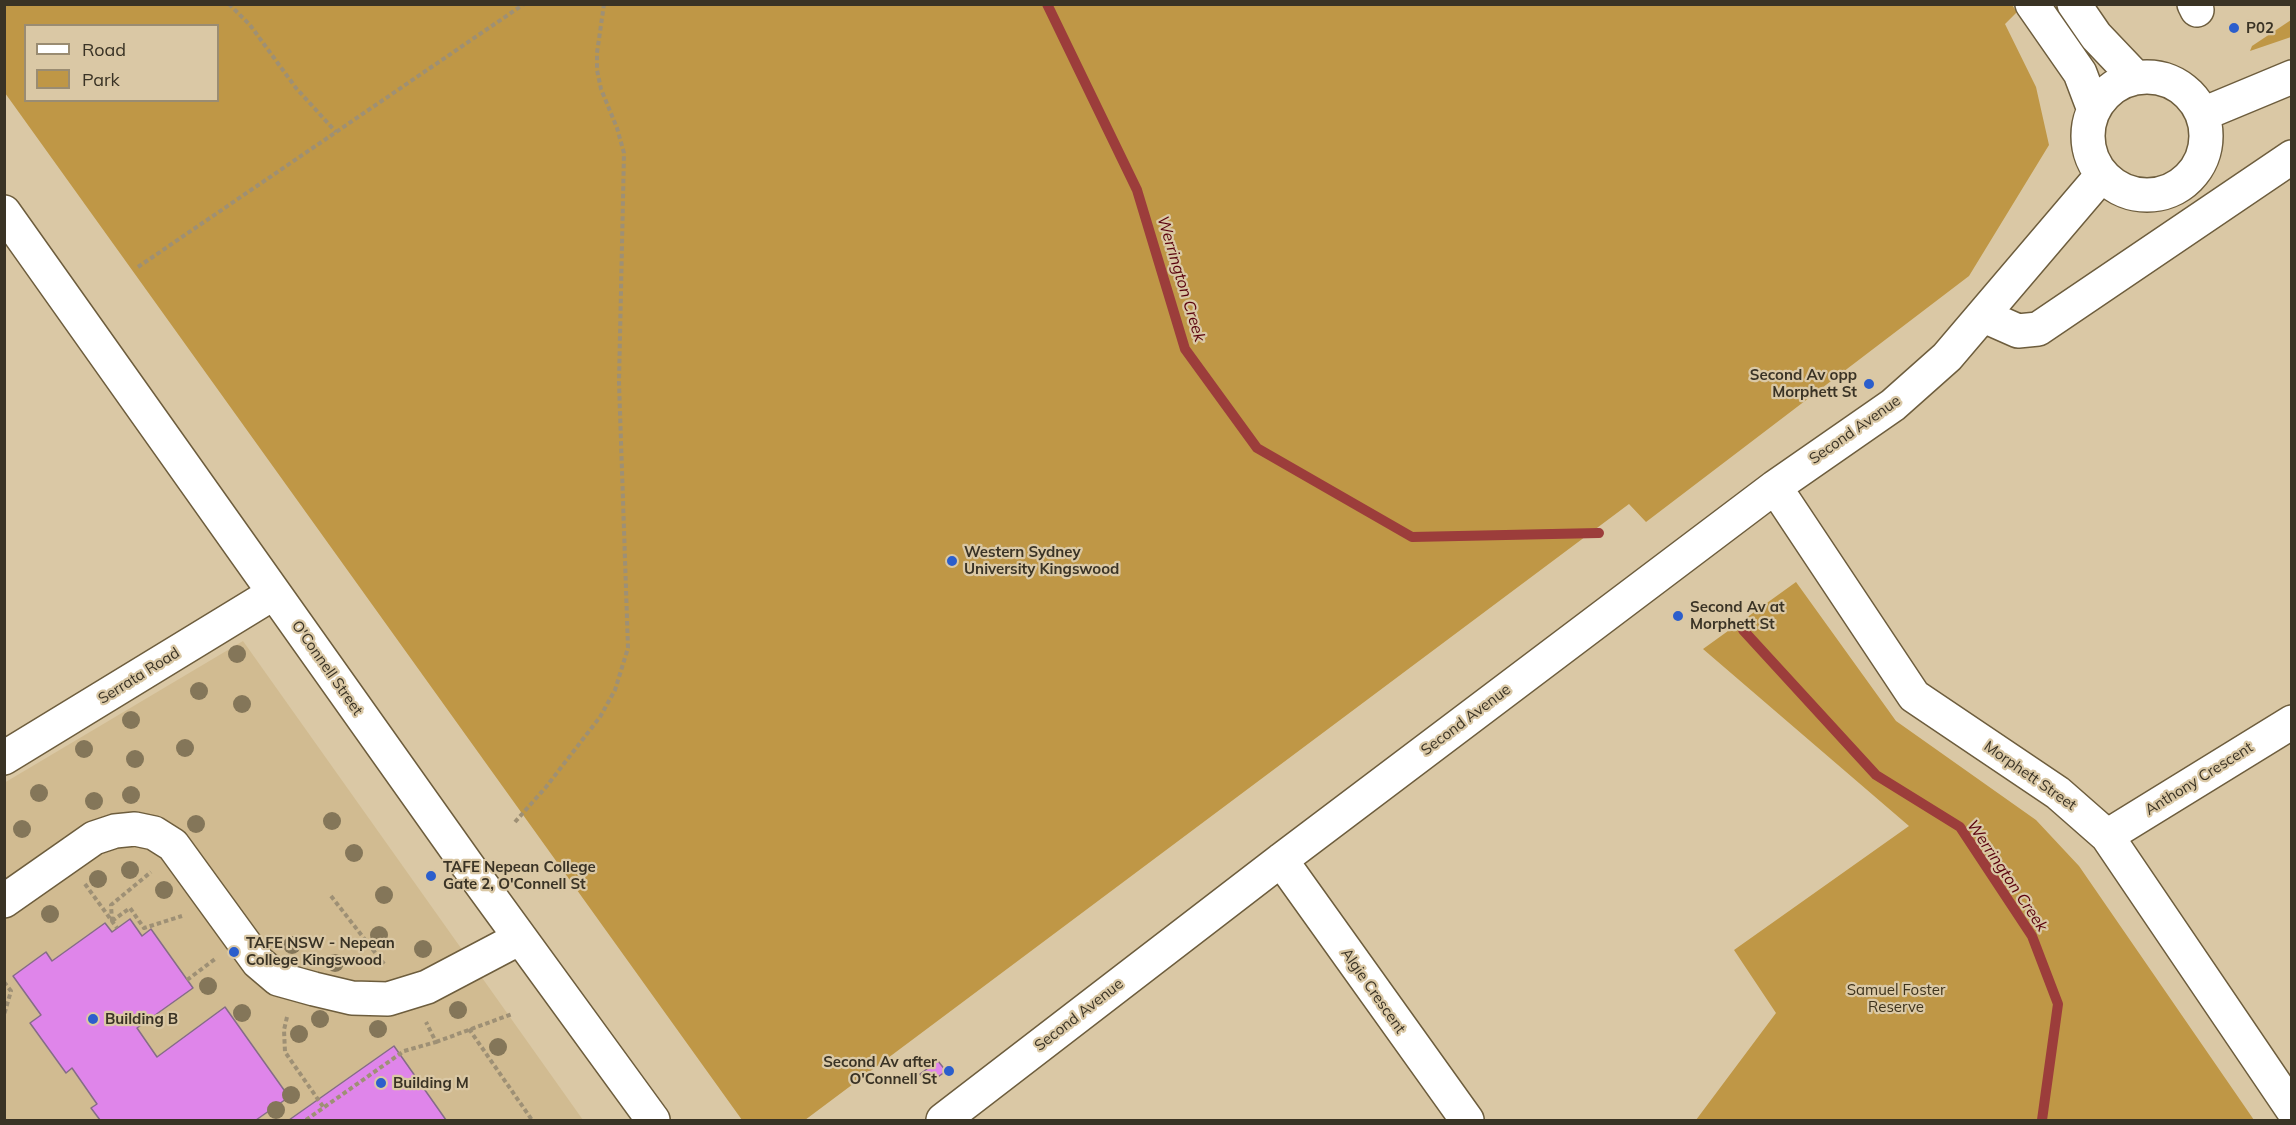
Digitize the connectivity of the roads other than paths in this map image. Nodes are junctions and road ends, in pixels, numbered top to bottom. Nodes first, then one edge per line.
1 (2032, 4) edge
2 (2074, 4) edge
3 (2292, 77) edge
4 (2136, 78) junction
5 (2094, 110) junction
6 (2203, 114) junction
7 (2292, 157) edge
8 (2102, 175) junction
9 (4, 212) edge
10 (1984, 316) junction
11 (1775, 487) junction
12 (274, 593) junction
13 (2292, 722) edge
14 (4, 759) edge
15 (2107, 836) junction
16 (1281, 860) junction
17 (4, 902) edge
18 (520, 938) junction
19 (2292, 1109) edge
20 (653, 1120) edge
21 (943, 1120) edge
22 (1467, 1120) edge

1 - 5 street
2 - 4 street
3 - 6 street
4 - 5 street
4 - 6 street
5 - 8 street
6 - 8 street
7 - 10 street
8 - 10 street, Second Avenue
9 - 12 street, O'Connell Street
10 - 11 street, Second Avenue
11 - 15 street, Morphett Street
11 - 16 street, Second Avenue
12 - 14 street, Serrata Road
12 - 18 street, O'Connell Street
13 - 15 street, Anthony Crescent
15 - 19 street, Morphett Street
16 - 21 street, Second Avenue
16 - 22 street, Algie Crescent
17 - 18 street
18 - 20 street, O'Connell Street

